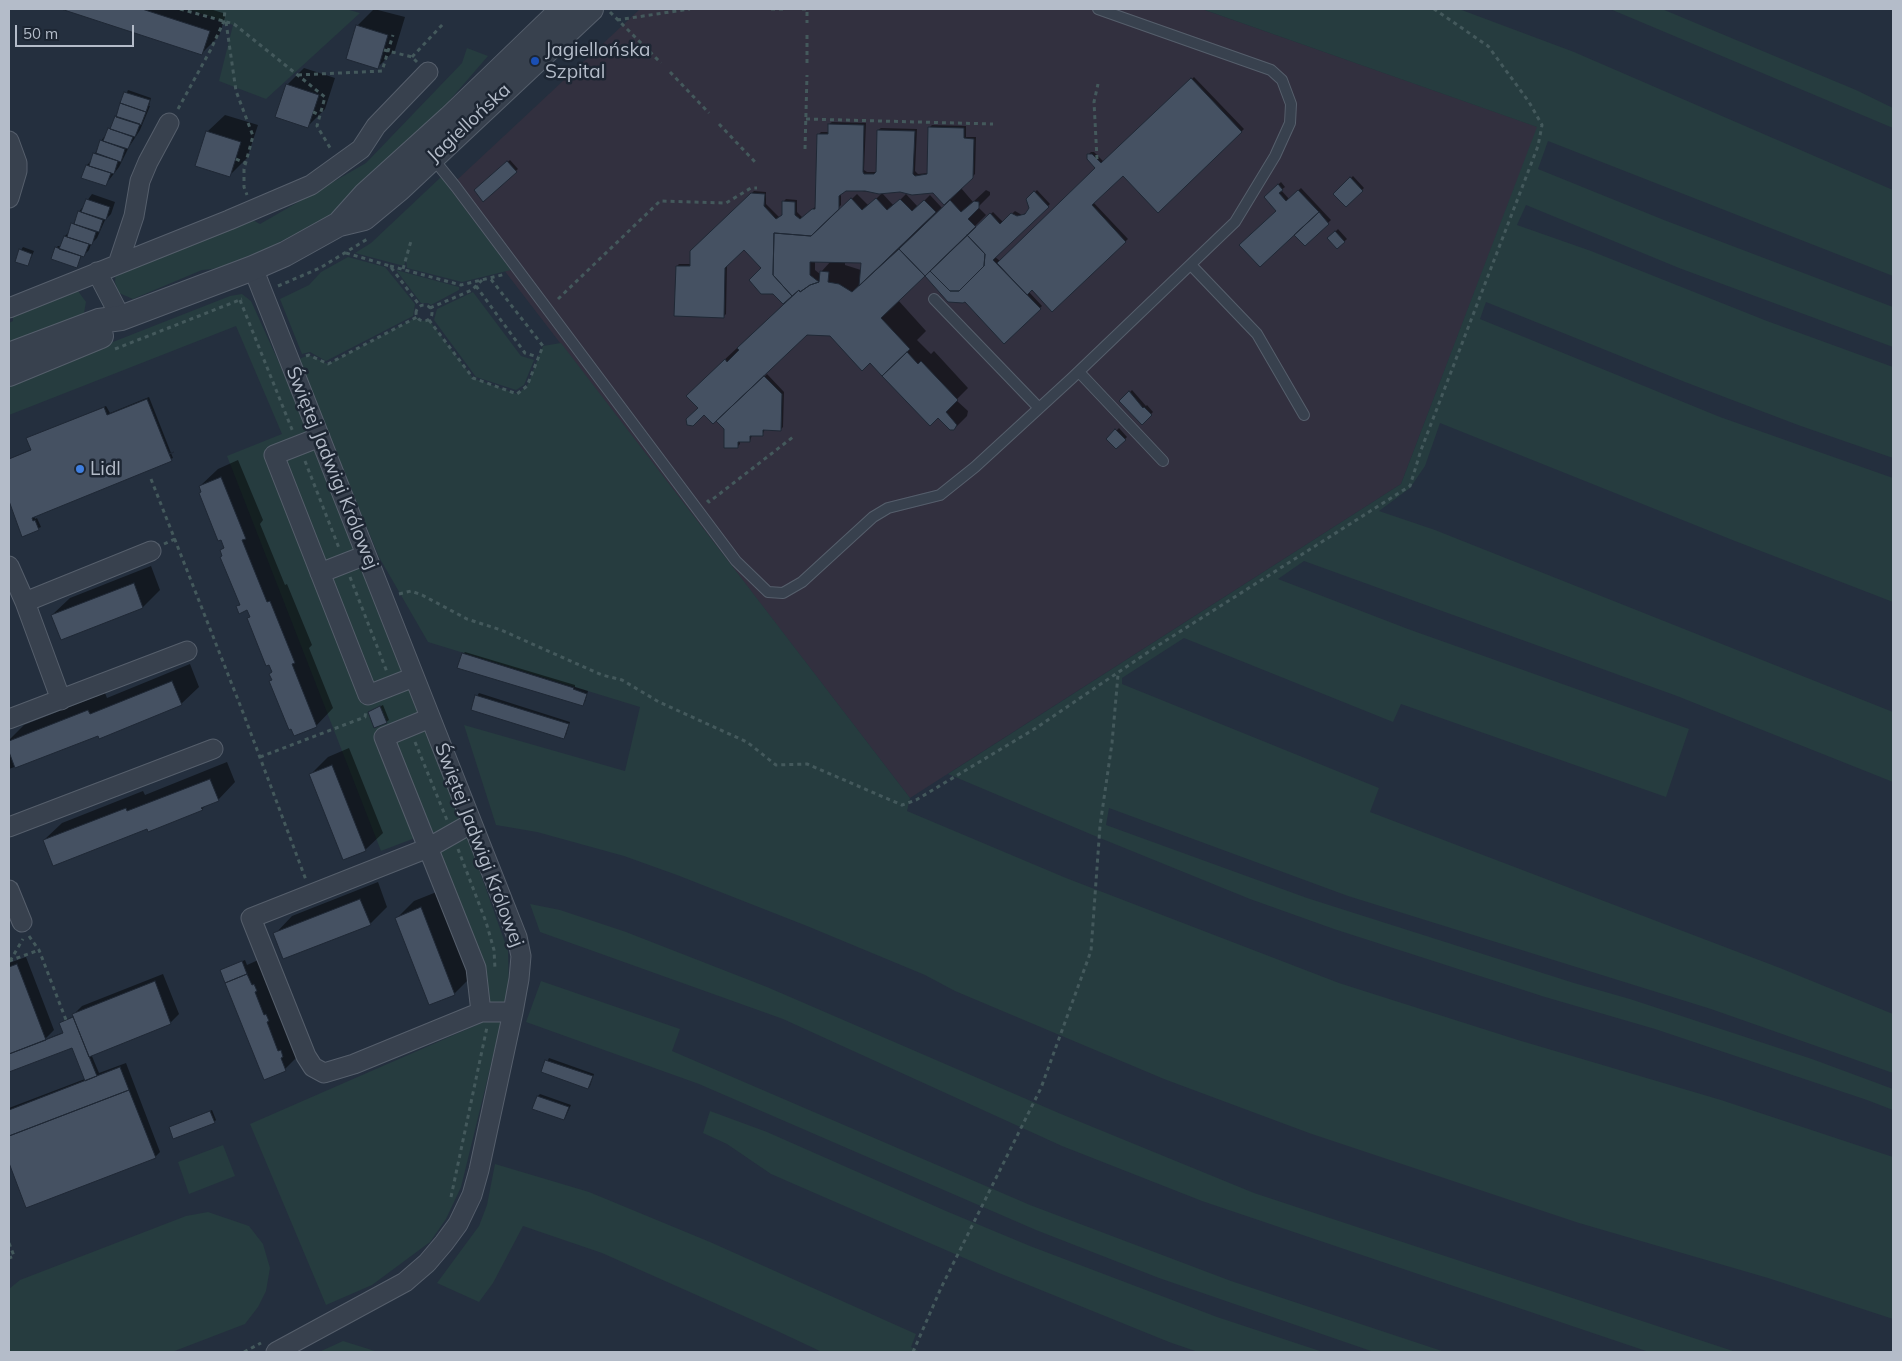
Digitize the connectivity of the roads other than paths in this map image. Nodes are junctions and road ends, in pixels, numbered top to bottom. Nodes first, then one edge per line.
1 (563, 9) edge
2 (1098, 9) edge
3 (600, 10) edge
4 (428, 72) road end
5 (169, 123) road end
6 (9, 141) edge
7 (426, 152) junction
8 (9, 198) edge
9 (118, 264) junction
10 (1190, 266) junction
11 (252, 268) junction
12 (97, 272) junction
13 (934, 299) dead end
14 (9, 308) edge
15 (121, 318) junction
16 (9, 355) edge
17 (1079, 372) junction
18 (9, 374) edge
19 (1039, 408) junction
20 (1304, 415) dead end
21 (320, 437) junction
22 (1163, 461) dead end
23 (151, 550) dead end
24 (366, 555) junction
25 (9, 566) edge
26 (320, 573) junction
27 (25, 602) junction
28 (187, 651) dead end
29 (414, 677) junction
30 (61, 700) junction
31 (430, 718) junction
32 (9, 719) edge
33 (212, 749) dead end
34 (472, 823) junction
35 (9, 827) edge
36 (428, 848) junction
37 (9, 890) edge
38 (22, 922) dead end
39 (481, 1012) junction
40 (513, 1012) junction
41 (276, 1352) edge

1 - 7 street, Jagiellońska
2 - 10 lane
3 - 7 street, Jagiellońska
4 - 9 street
5 - 9 street
6 - 8 street
7 - 11 street, Jagiellońska
7 - 19 lane
9 - 12 street
10 - 17 lane
10 - 20 lane
11 - 15 street, Jagiellońska
11 - 21 street, Świętej Jadwigi Królowej
12 - 14 street
12 - 15 street
13 - 19 lane
15 - 16 street, Jagiellońska
15 - 18 street, Jagiellońska
17 - 19 lane
17 - 22 lane
21 - 24 street, Świętej Jadwigi Królowej
21 - 26 street
23 - 27 street
24 - 26 street
24 - 29 street, Świętej Jadwigi Królowej
25 - 27 street
26 - 29 street
27 - 30 street
28 - 30 street
29 - 31 street, Świętej Jadwigi Królowej
30 - 32 street
31 - 34 street, Świętej Jadwigi Królowej
31 - 36 street
33 - 35 street
34 - 36 street
34 - 40 street, Świętej Jadwigi Królowej
36 - 39 street
36 - 39 street
37 - 38 street
39 - 40 street
40 - 41 street, Świętej Jadwigi Królowej

